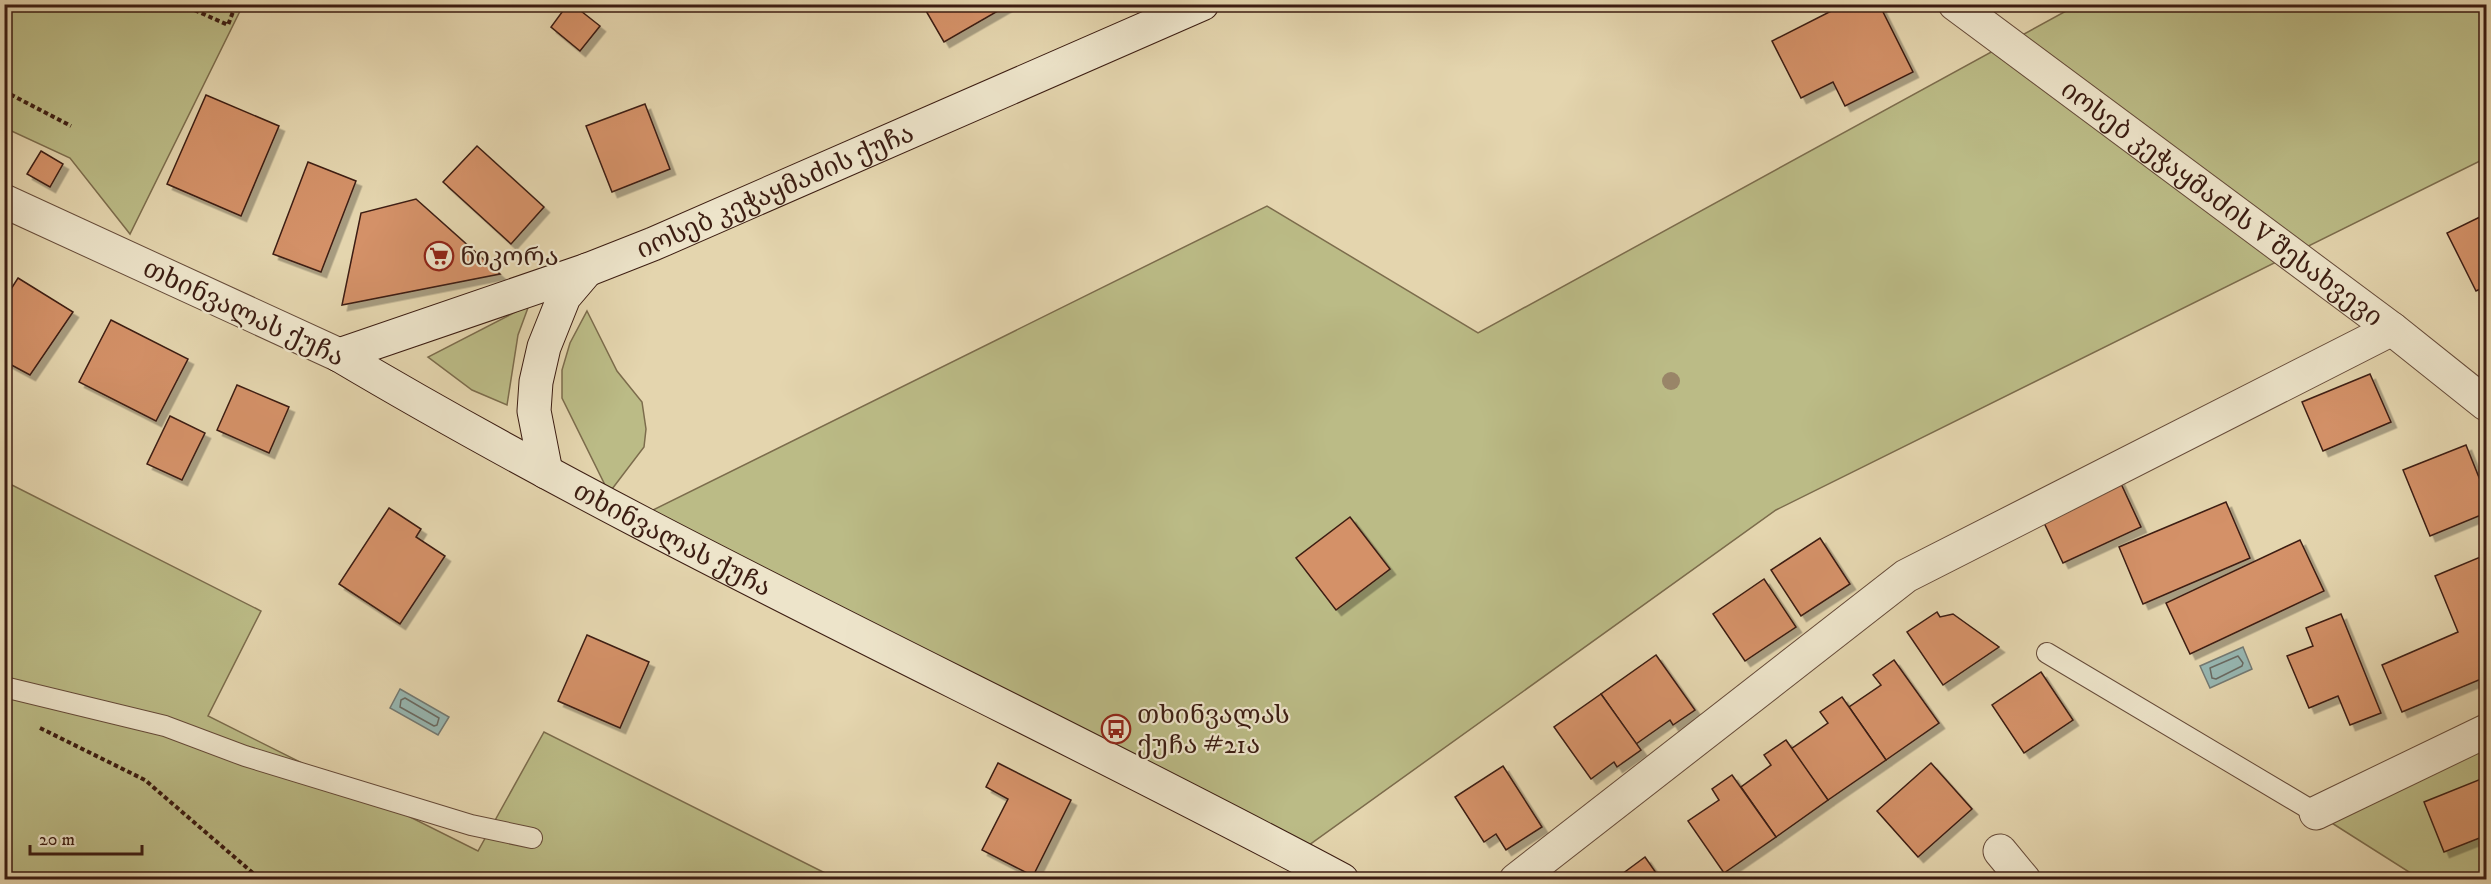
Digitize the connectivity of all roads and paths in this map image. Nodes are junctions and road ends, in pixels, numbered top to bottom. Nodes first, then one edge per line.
1 (11, 4) edge
2 (180, 4) edge
3 (236, 4) edge
4 (1955, 4) edge
5 (1189, 7) edge
6 (4, 24) edge
7 (4, 91) edge
8 (71, 126) dead end
9 (4, 201) edge
10 (587, 270) junction
11 (2392, 329) junction
12 (339, 355) junction
13 (2482, 395) edge
14 (546, 472) junction
15 (2047, 653) dead end
16 (4, 687) edge
17 (34, 725) dead end
18 (2487, 731) edge
19 (2316, 813) joint
20 (532, 838) dead end
21 (2000, 851) dead end
22 (261, 879) edge
23 (1342, 879) edge
24 (1516, 879) edge
25 (2024, 879) edge

1 - 6 path
2 - 3 path
4 - 11 street, იოსებ კეჭაყმაძის V შესახვევი
5 - 10 street, იოსებ კეჭაყმაძის ქუჩა
7 - 8 path
9 - 12 street, თხინვალას ქუჩა
10 - 12 street, იოსებ კეჭაყმაძის ქუჩა
10 - 14 street
11 - 13 street, იოსებ კეჭაყმაძის V შესახვევი
11 - 24 street
12 - 14 street, თხინვალას ქუჩა
14 - 23 street, თხინვალას ქუჩა
15 - 19 lane
16 - 20 lane
17 - 22 path
18 - 19 street
21 - 25 street

